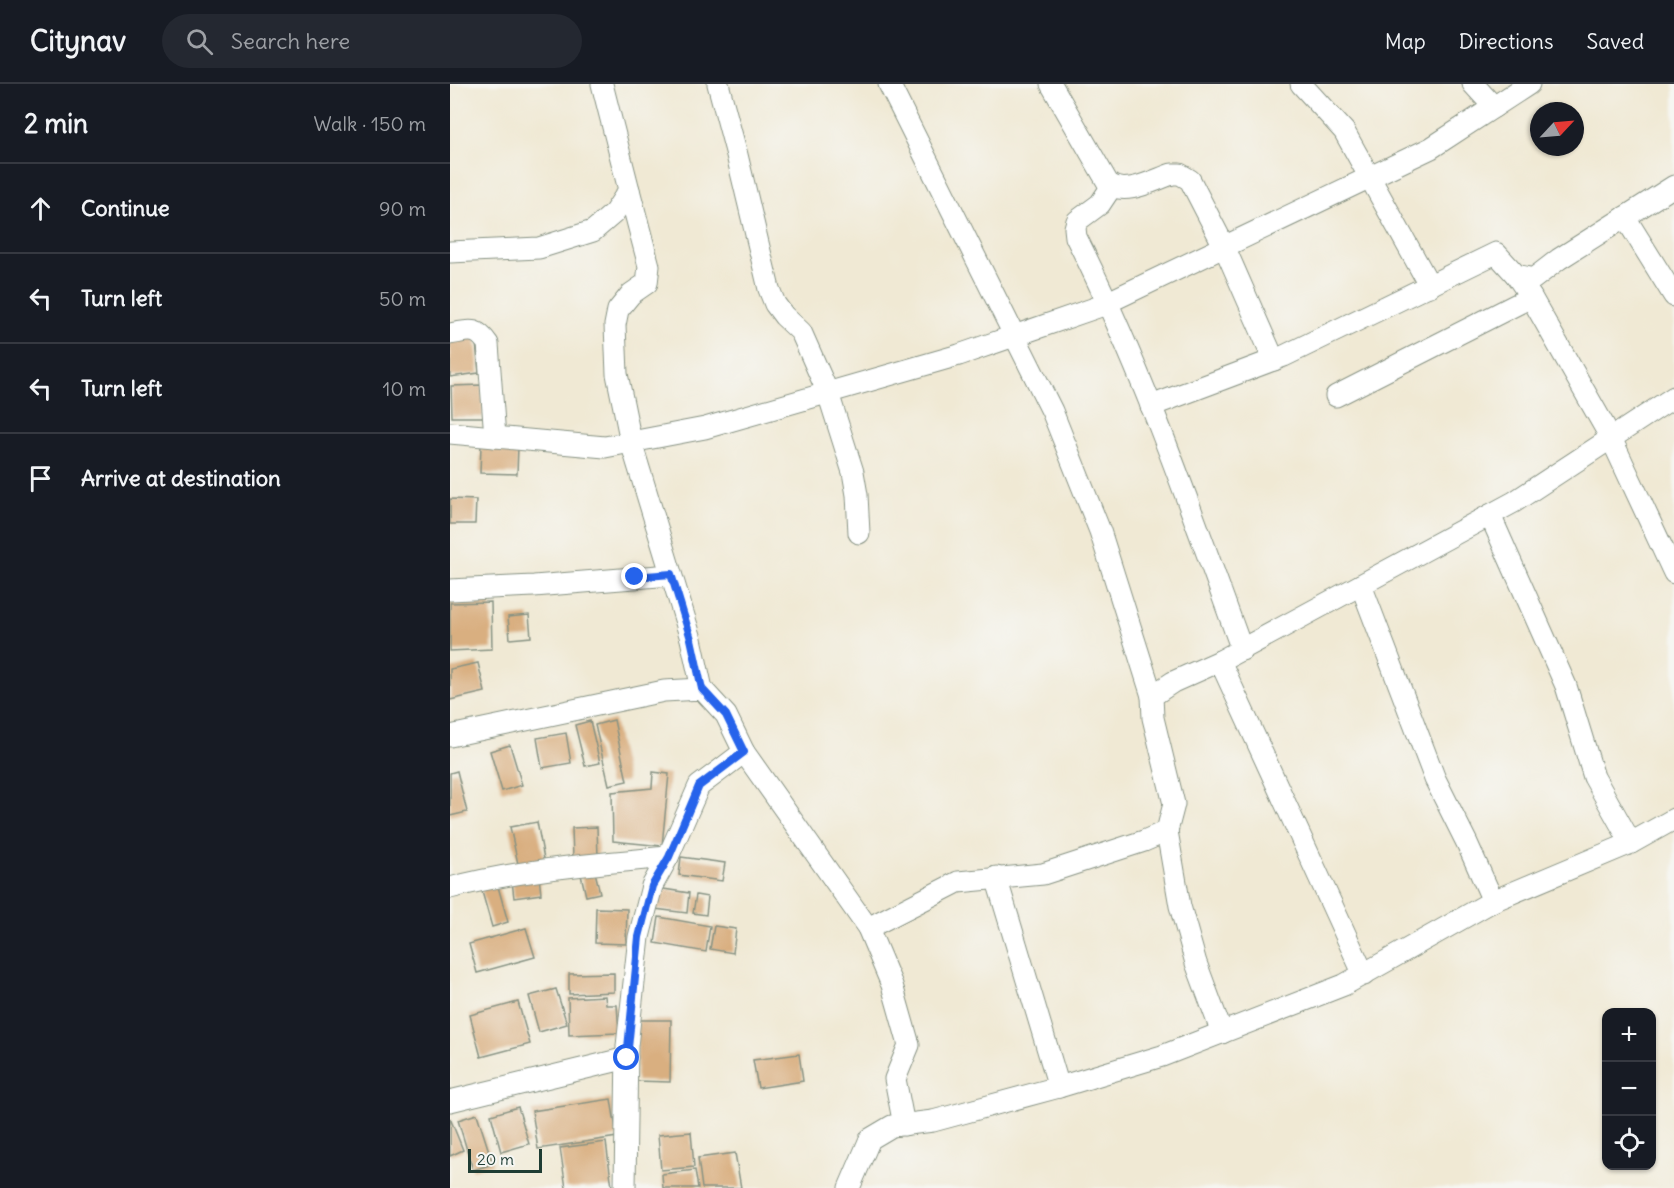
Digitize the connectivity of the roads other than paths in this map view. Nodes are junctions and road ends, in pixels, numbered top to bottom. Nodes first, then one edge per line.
1 (602, 84) edge
2 (718, 84) edge
3 (889, 84) edge
4 (1051, 84) edge
5 (1301, 84) edge
6 (1473, 84) edge
7 (1529, 84) edge
8 (1494, 107) junction
9 (1369, 178) junction
10 (1112, 186) junction
11 (1674, 186) edge
12 (629, 190) junction
13 (1625, 217) junction
14 (1224, 246) junction
15 (450, 252) edge
16 (1516, 275) junction
17 (1430, 286) junction
18 (1674, 296) edge
19 (1531, 297) junction
20 (1109, 302) junction
21 (450, 334) edge
22 (1014, 336) junction
23 (1274, 360) junction
24 (828, 393) junction
25 (1336, 396) dead end
26 (1674, 397) edge
27 (1151, 406) junction
28 (450, 433) edge
29 (495, 437) junction
30 (1611, 438) junction
31 (631, 442) junction
32 (1490, 515) junction
33 (858, 533) dead end
34 (1674, 573) edge
35 (671, 574) junction
36 (1361, 585) junction
37 (450, 590) edge
38 (1242, 650) junction
39 (1220, 661) junction
40 (702, 689) junction
41 (1152, 696) junction
42 (450, 736) edge
43 (744, 752) junction
44 (1674, 819) edge
45 (1167, 831) junction
46 (1631, 843) junction
47 (669, 857) junction
48 (996, 877) junction
49 (450, 888) edge
50 (1493, 901) junction
51 (868, 928) junction
52 (1364, 975) junction
53 (1222, 1033) junction
54 (627, 1058) junction
55 (1059, 1088) junction
56 (450, 1101) edge
57 (904, 1125) junction
58 (625, 1188) edge
59 (849, 1188) edge

1 - 12 street
2 - 24 street
3 - 22 street
4 - 10 street
5 - 9 street
6 - 8 street
7 - 8 street
8 - 9 street
9 - 14 street
9 - 17 street
10 - 14 street
10 - 20 street
11 - 13 street
12 - 15 street
12 - 31 street
13 - 16 street
13 - 18 street
14 - 20 street
14 - 23 street
16 - 17 street
16 - 19 street
17 - 23 street
19 - 25 street
19 - 30 street
20 - 22 street
20 - 27 street
21 - 29 street
22 - 24 street
22 - 41 street
23 - 27 street
24 - 31 street
24 - 33 street
26 - 30 street
27 - 38 street
28 - 29 street
29 - 31 street
30 - 32 street
30 - 34 street
31 - 35 street
32 - 36 street
32 - 46 street
35 - 37 street
35 - 40 street
36 - 38 street
36 - 50 street
38 - 39 street
39 - 41 street
39 - 52 street
40 - 42 street
40 - 43 street
41 - 45 street
43 - 47 street
43 - 51 street
44 - 46 street
45 - 48 street
45 - 53 street
46 - 50 street
47 - 49 street
47 - 54 street
48 - 51 street
48 - 55 street
50 - 52 street
51 - 57 street
52 - 53 street
53 - 55 street
54 - 56 street
54 - 58 street
55 - 57 street
57 - 59 street

